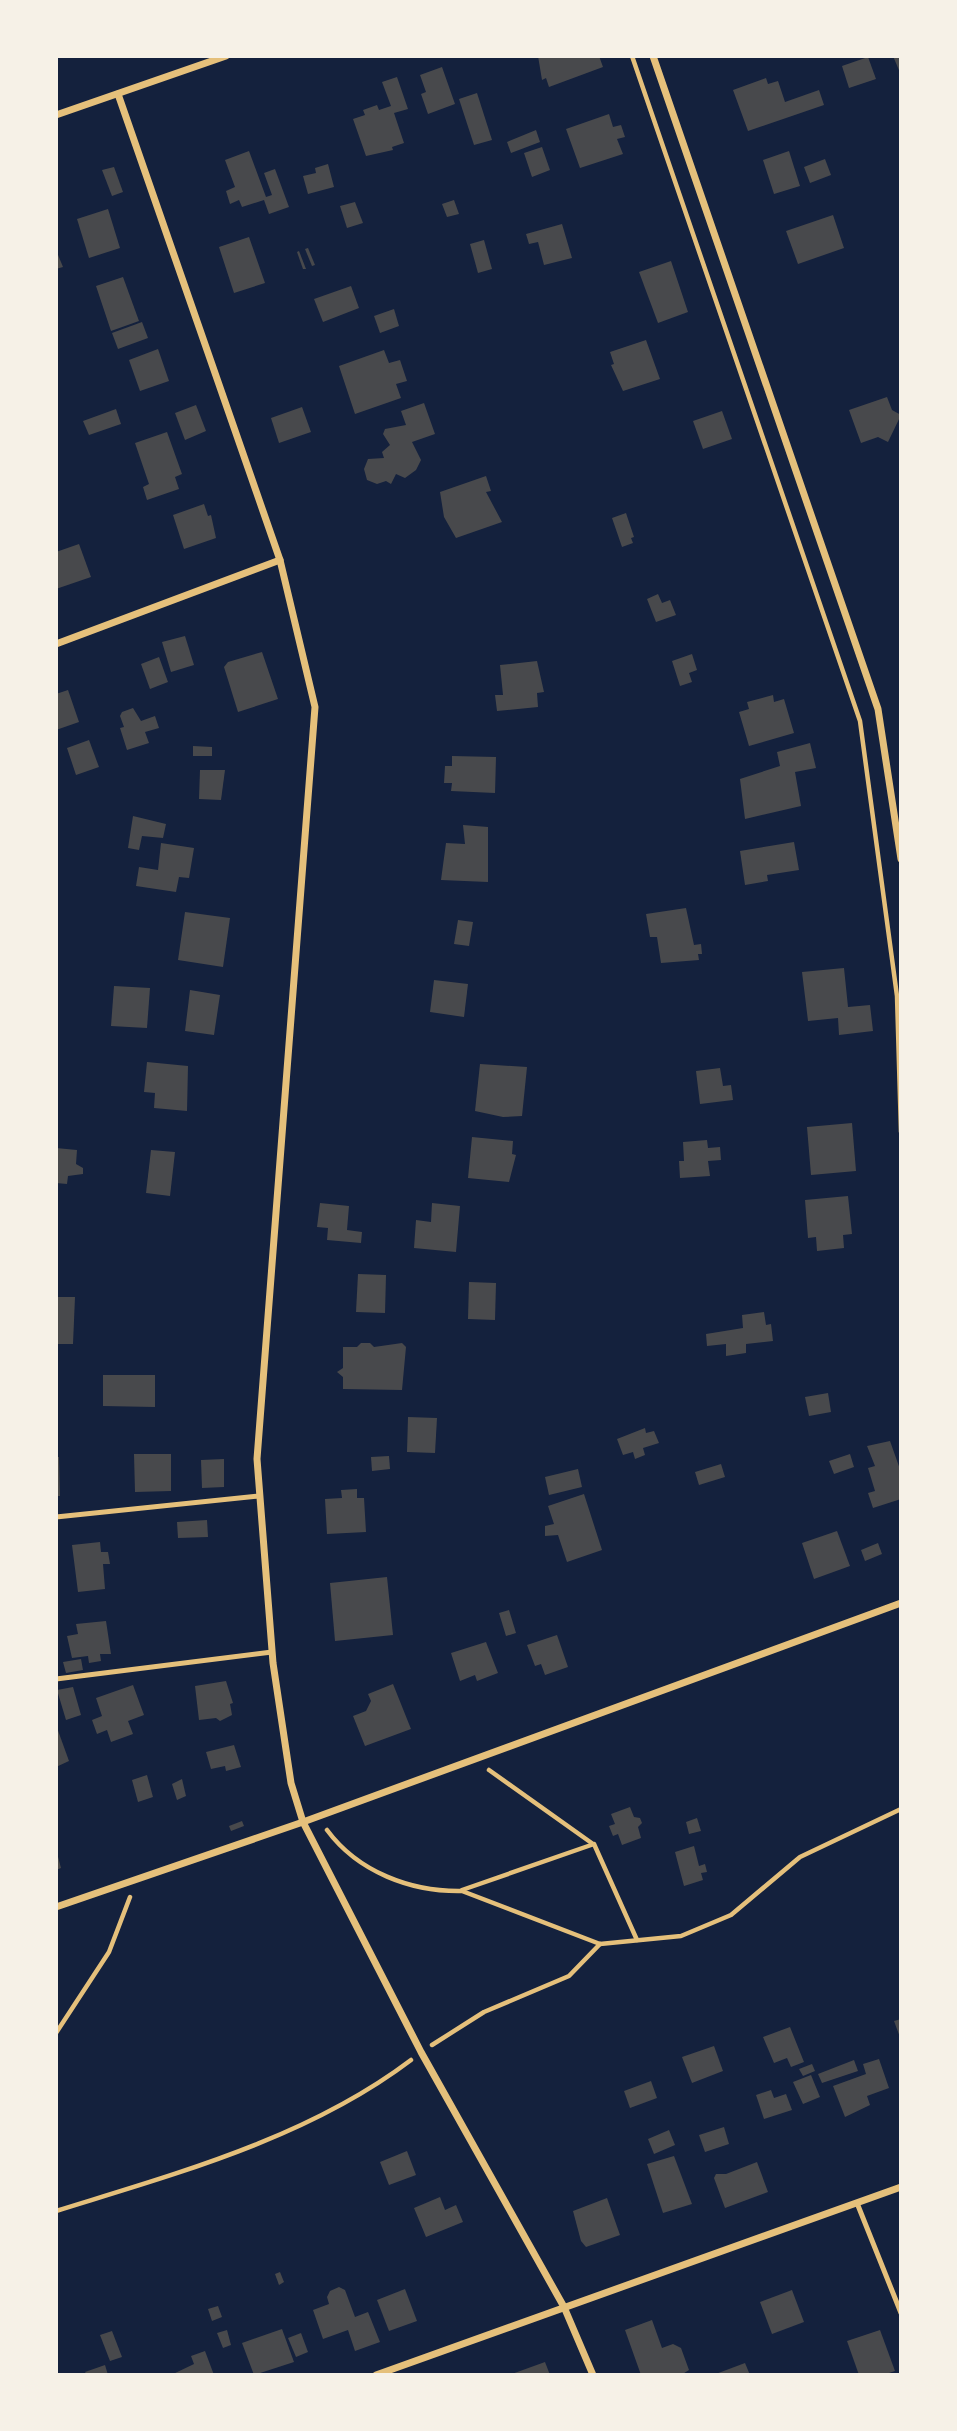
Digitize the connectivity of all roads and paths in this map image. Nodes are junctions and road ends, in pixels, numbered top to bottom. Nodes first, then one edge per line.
1 (226, 56) edge
2 (632, 56) edge
3 (653, 56) edge
4 (118, 94) junction
5 (56, 115) edge
6 (280, 560) junction
7 (56, 644) edge
8 (901, 859) edge
9 (901, 1132) edge
10 (259, 1496) junction
11 (56, 1517) edge
12 (901, 1603) edge
13 (272, 1652) junction
14 (56, 1679) edge
15 (472, 1758) junction
16 (901, 1809) edge
17 (317, 1816) junction
18 (303, 1822) junction
19 (594, 1844) junction
20 (137, 1880) junction
21 (461, 1891) junction
22 (56, 1908) edge
23 (637, 1940) junction
24 (600, 1944) junction
25 (56, 2033) edge
26 (421, 2052) junction
27 (901, 2187) edge
28 (857, 2203) junction
29 (56, 2211) edge
30 (564, 2307) junction
31 (901, 2313) edge
32 (376, 2375) edge
33 (593, 2375) edge

1 - 4 street
2 - 9 path
3 - 8 street
4 - 5 street
4 - 6 street
6 - 7 street
6 - 10 street
10 - 11 lane
10 - 13 street
12 - 15 street
13 - 14 lane
13 - 18 street
15 - 17 street
15 - 19 path
16 - 23 path
17 - 18 street
17 - 21 path
18 - 20 street
18 - 26 street
19 - 21 path
19 - 23 path
20 - 22 street
20 - 25 path
21 - 24 path
23 - 24 path
24 - 26 path
26 - 29 path
26 - 30 street
27 - 28 street
28 - 30 street
28 - 31 lane
30 - 32 street
30 - 33 street

